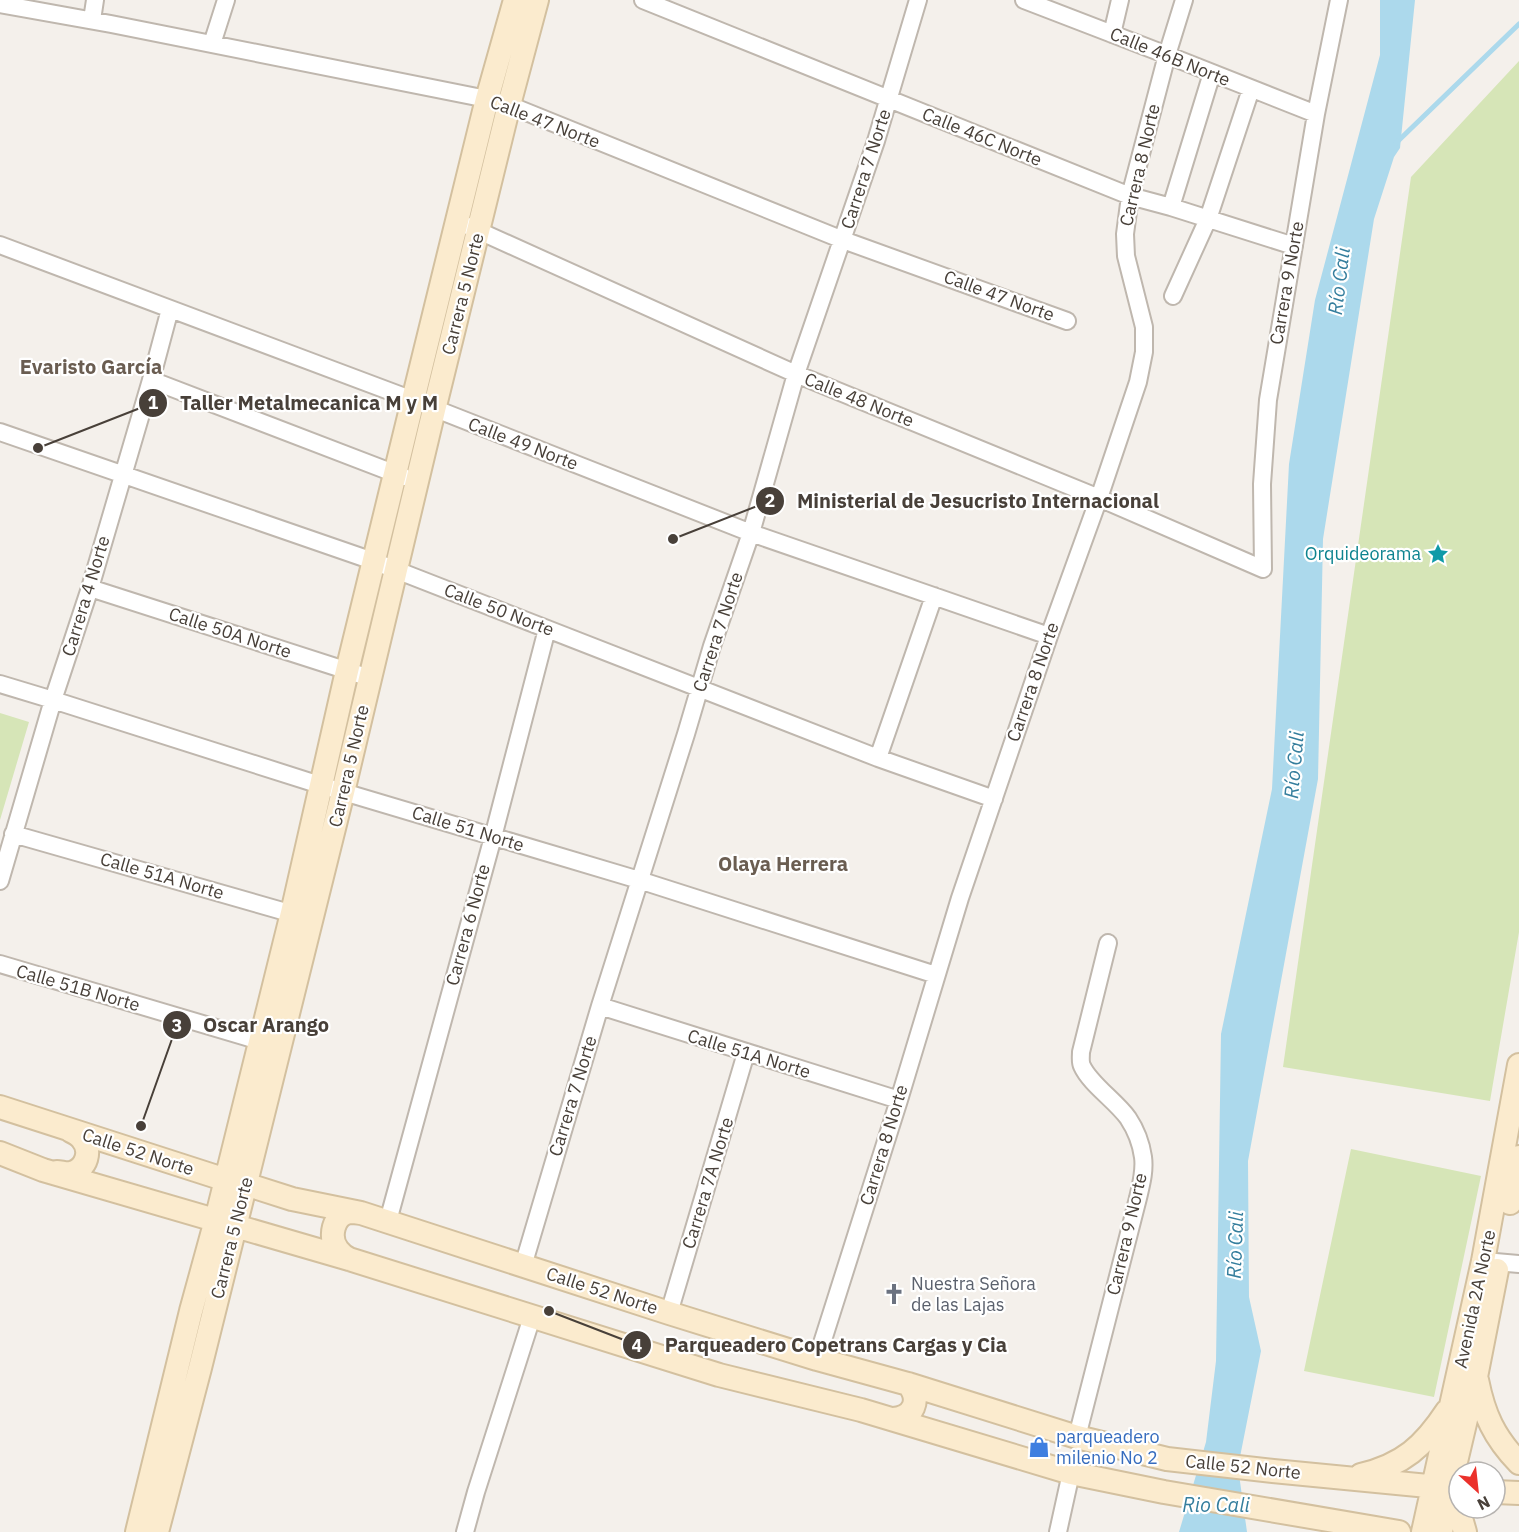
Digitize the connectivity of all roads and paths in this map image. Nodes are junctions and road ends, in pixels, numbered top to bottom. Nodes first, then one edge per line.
1 (95, 0) edge
2 (226, 0) edge
3 (515, 0) edge
4 (537, 0) edge
5 (643, 0) edge
6 (918, 0) edge
7 (1024, 0) edge
8 (1120, 0) edge
9 (1184, 0) edge
10 (1339, 0) edge
11 (0, 4) edge
12 (92, 20) junction
13 (1112, 34) junction
14 (212, 44) junction
15 (1167, 55) junction
16 (1212, 73) junction
17 (1251, 89) junction
18 (487, 99) junction
19 (889, 99) junction
20 (509, 105) junction
21 (1316, 114) junction
22 (1130, 196) junction
23 (1172, 207) junction
24 (1208, 219) junction
25 (468, 227) junction
26 (843, 240) junction
27 (0, 246) edge
28 (1294, 246) junction
29 (1173, 296) dead end
30 (170, 309) junction
31 (1067, 321) dead end
32 (796, 374) junction
33 (151, 380) junction
34 (413, 400) junction
35 (434, 410) junction
36 (0, 432) edge
37 (123, 474) junction
38 (406, 477) junction
39 (1099, 498) junction
40 (751, 533) junction
41 (373, 561) junction
42 (395, 569) junction
43 (1263, 569) joint
44 (90, 588) junction
45 (934, 596) junction
46 (547, 629) junction
47 (1048, 636) junction
48 (347, 671) junction
49 (370, 678) junction
50 (0, 684) edge
51 (699, 688) junction
52 (53, 700) junction
53 (878, 758) junction
54 (320, 785) junction
55 (343, 792) junction
56 (994, 799) junction
57 (13, 834) junction
58 (493, 837) junction
59 (639, 880) junction
60 (0, 881) edge
61 (302, 916) junction
62 (1108, 943) dead end
63 (0, 964) edge
64 (936, 975) junction
65 (600, 1006) junction
66 (260, 1041) junction
67 (747, 1053) junction
68 (1519, 1065) edge
69 (899, 1100) junction
70 (0, 1107) edge
71 (1516, 1107) edge
72 (67, 1129) junction
73 (0, 1153) edge
74 (1519, 1157) edge
75 (44, 1170) junction
76 (238, 1186) junction
77 (361, 1213) junction
78 (224, 1217) junction
79 (388, 1221) junction
80 (349, 1259) junction
81 (1500, 1262) edge
82 (523, 1266) junction
83 (669, 1313) junction
84 (532, 1317) junction
85 (817, 1359) junction
86 (1467, 1379) junction
87 (909, 1384) junction
88 (893, 1419) junction
89 (1077, 1437) junction
90 (1453, 1460) edge
91 (1519, 1463) edge
92 (1071, 1473) junction
93 (1336, 1477) junction
94 (1447, 1487) edge
95 (1447, 1489) edge
96 (1341, 1522) junction
97 (1366, 1529) edge
98 (1430, 1529) edge
99 (137, 1532) edge
100 (157, 1532) edge
101 (465, 1532) edge
102 (1058, 1532) edge
103 (1399, 1532) edge

1 - 12 street
2 - 14 street
3 - 18 main road, Carrera 5 Norte
4 - 20 main road, Carrera 5 Norte
5 - 19 street, Calle 46C Norte
6 - 19 street, Carrera 7 Norte
7 - 13 street, Calle 46B Norte
8 - 13 street
9 - 15 street, Carrera 8 Norte
10 - 21 street, Carrera 9 Norte
11 - 12 street, Calle 47 Norte
12 - 14 street, Calle 47 Norte
13 - 15 street, Calle 46B Norte
14 - 18 street, Calle 47 Norte
15 - 16 street, Calle 46B Norte
15 - 22 street, Carrera 8 Norte
16 - 17 street, Calle 46B Norte
16 - 23 street
17 - 21 street, Calle 46B Norte
17 - 24 street
18 - 20 street, Calle 47 Norte
18 - 25 main road, Carrera 5 Norte
19 - 22 street, Calle 46C Norte
19 - 26 street, Carrera 7 Norte
20 - 25 main road, Carrera 5 Norte
20 - 26 street, Calle 47 Norte
21 - 28 street, Carrera 9 Norte
22 - 23 street, Calle 46C Norte
22 - 39 street, Carrera 8 Norte
23 - 24 street, Calle 46C Norte
24 - 28 street, Calle 46C Norte
24 - 29 street
25 - 32 street, Calle 48 Norte
25 - 34 main road, Carrera 5 Norte
25 - 35 main road, Carrera 5 Norte
26 - 31 street, Calle 47 Norte
26 - 32 street, Carrera 7 Norte
27 - 30 street, Calle 49 Norte
28 - 43 street, Carrera 9 Norte
30 - 33 street, Carrera 4 Norte
30 - 34 street, Calle 49 Norte
32 - 39 street, Calle 48 Norte
32 - 40 street, Carrera 7 Norte
33 - 37 street, Carrera 4 Norte
33 - 38 street
34 - 35 street, Calle 49 Norte
34 - 38 main road, Carrera 5 Norte
35 - 38 main road, Carrera 5 Norte
35 - 40 street, Calle 49 Norte
36 - 37 street, Calle 50 Norte
37 - 41 street, Calle 50 Norte
37 - 44 street, Carrera 4 Norte
38 - 41 main road, Carrera 5 Norte
38 - 42 main road, Carrera 5 Norte
39 - 43 street, Calle 48 Norte
39 - 47 street, Carrera 8 Norte
40 - 45 street, Calle 49 Norte
40 - 51 street, Carrera 7 Norte
41 - 42 street, Calle 50 Norte
41 - 48 main road, Carrera 5 Norte
42 - 46 street, Calle 50 Norte
42 - 49 main road, Carrera 5 Norte
44 - 48 street, Calle 50A Norte
44 - 52 street, Carrera 4 Norte
45 - 47 street, Calle 49 Norte
45 - 53 street
46 - 51 street, Calle 50 Norte
46 - 58 street, Carrera 6 Norte
47 - 56 street, Carrera 8 Norte
48 - 49 street, Calle 50A Norte
48 - 54 main road, Carrera 5 Norte
49 - 55 main road, Carrera 5 Norte
50 - 52 street, Calle 51 Norte
51 - 53 street, Calle 50 Norte
51 - 59 street, Carrera 7 Norte
52 - 54 street, Calle 51 Norte
52 - 57 street, Carrera 4 Norte
53 - 56 street, Calle 50 Norte
54 - 55 street, Calle 51 Norte
54 - 61 main road, Carrera 5 Norte
55 - 58 street, Calle 51 Norte
55 - 61 main road, Carrera 5 Norte
56 - 64 street, Carrera 8 Norte
57 - 60 street, Carrera 4 Norte
57 - 61 street, Calle 51A Norte
58 - 59 street, Calle 51 Norte
58 - 79 street, Carrera 6 Norte
59 - 64 street, Calle 51 Norte
59 - 65 street, Carrera 7 Norte
61 - 66 main road, Carrera 5 Norte
61 - 76 main road, Carrera 5 Norte
62 - 89 street, Carrera 9 Norte
63 - 66 street, Calle 51B Norte
64 - 69 street, Carrera 8 Norte
65 - 67 street, Calle 51A Norte
65 - 82 street, Carrera 7 Norte
66 - 76 main road, Carrera 5 Norte
67 - 69 street, Calle 51A Norte
67 - 83 street, Carrera 7A Norte
68 - 71 main road, Avenida 2A Norte
69 - 85 street, Carrera 8 Norte
70 - 72 main road, Calle 52 Norte
71 - 81 main road, Avenida 2A Norte
72 - 75 main road
72 - 76 main road, Calle 52 Norte
73 - 75 main road, Calle 52 Norte
74 - 81 main road, Avenida 2A Norte
75 - 78 main road, Calle 52 Norte
76 - 77 main road, Calle 52 Norte
76 - 78 main road, Carrera 5 Norte
77 - 79 main road, Calle 52 Norte
77 - 80 main road
78 - 80 main road, Calle 52 Norte
78 - 99 main road, Carrera 5 Norte
78 - 100 main road, Carrera 5 Norte
79 - 82 main road, Calle 52 Norte
80 - 84 main road, Calle 52 Norte
81 - 86 main road, Avenida 2A Norte
82 - 83 main road, Calle 52 Norte
83 - 85 main road, Calle 52 Norte
84 - 88 main road, Calle 52 Norte
84 - 101 street
85 - 87 main road, Calle 52 Norte
86 - 90 main road, Avenida 2A Norte
86 - 91 main road
86 - 93 main road
87 - 88 main road
87 - 89 main road, Calle 52 Norte
88 - 92 main road, Calle 52 Norte
89 - 93 main road, Calle 52 Norte
92 - 96 main road, Calle 52 Norte
92 - 102 street
93 - 94 main road, Calle 52 Norte
95 - 98 main road, Avenida 2A Norte
96 - 97 main road, Calle 52 Norte
96 - 98 main road
97 - 103 main road, Calle 52 Norte

